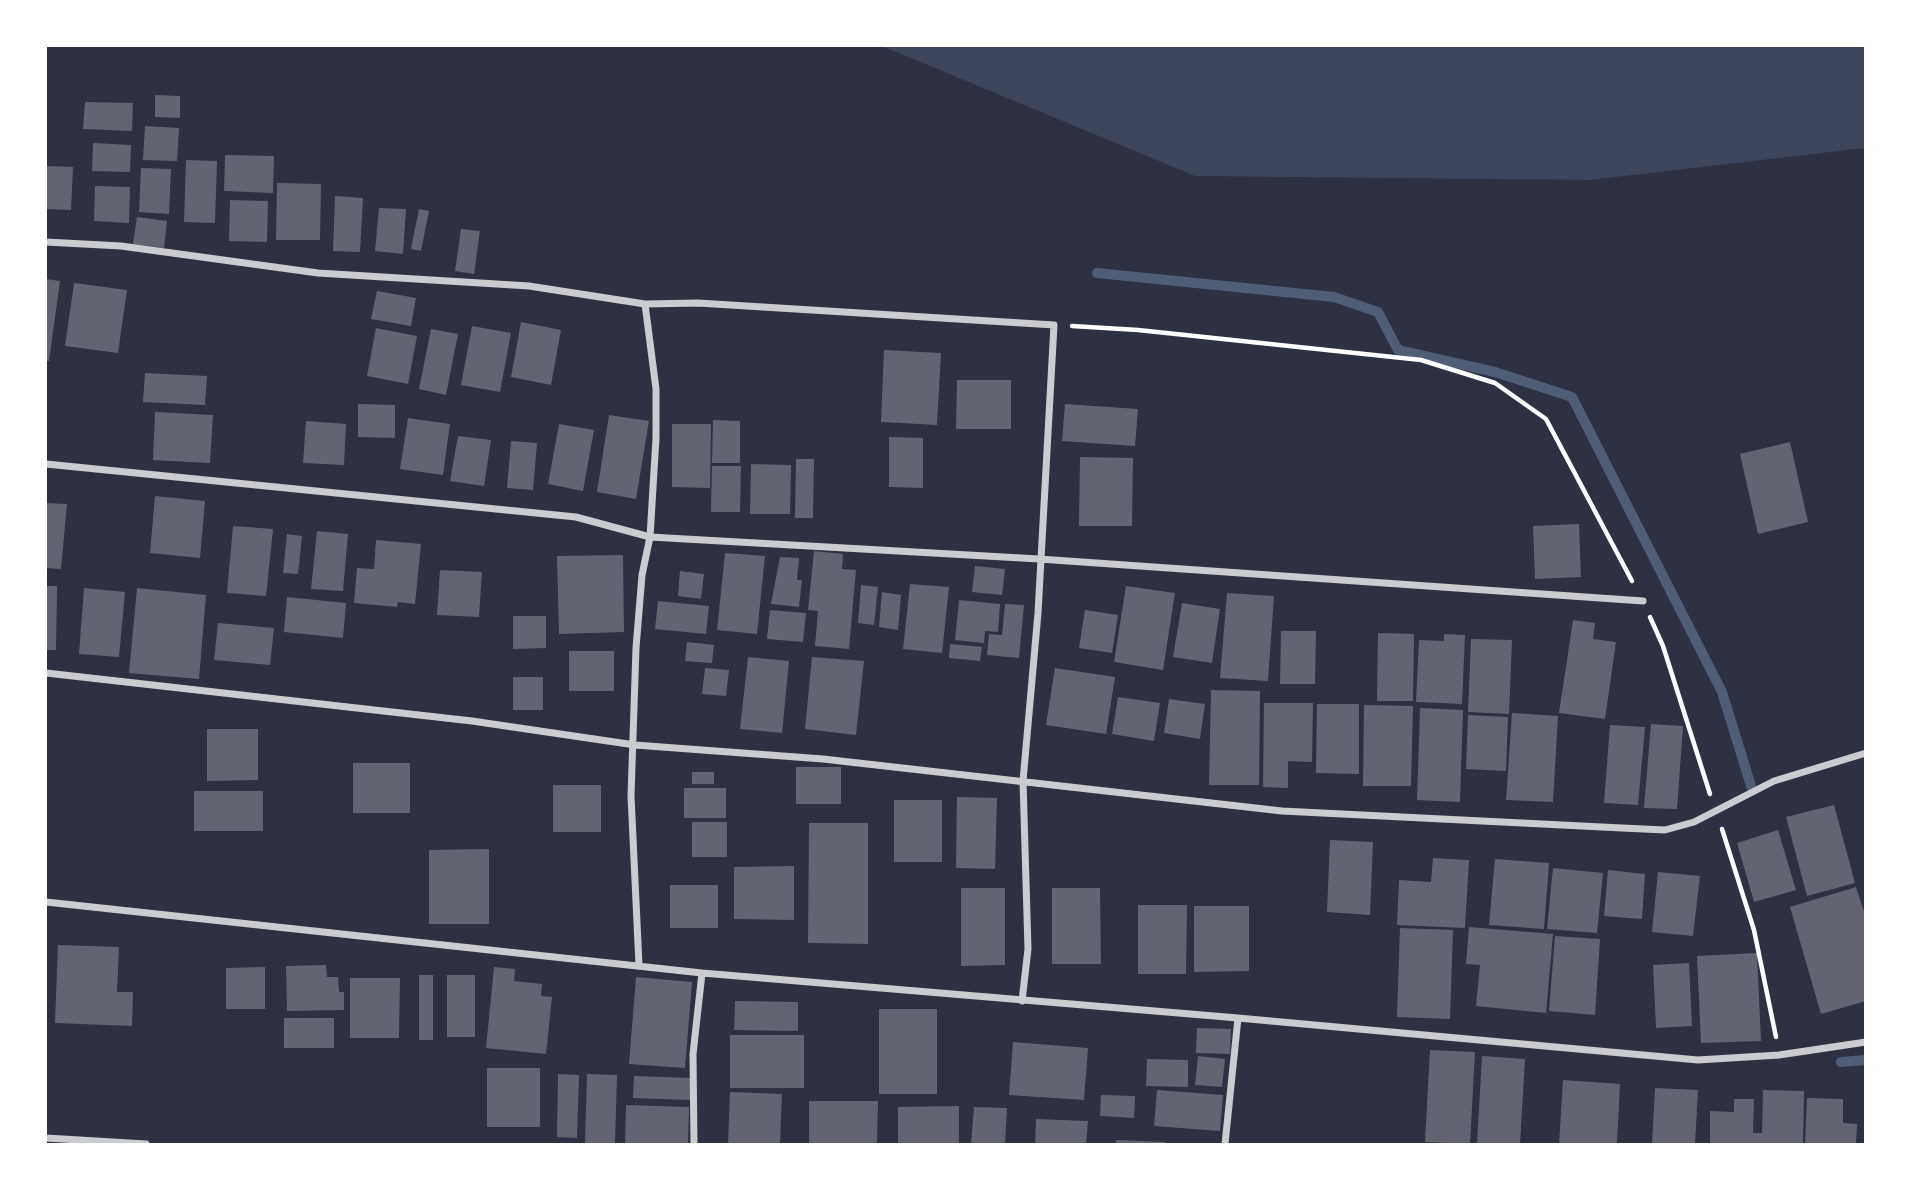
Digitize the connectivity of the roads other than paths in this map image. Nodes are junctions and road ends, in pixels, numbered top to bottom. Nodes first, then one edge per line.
1 (46, 242) edge
2 (645, 303) junction
3 (46, 464) edge
4 (650, 537) junction
5 (1039, 559) junction
6 (1643, 601) road end
7 (46, 673) edge
8 (635, 745) junction
9 (1866, 753) edge
10 (1023, 781) junction
11 (46, 902) edge
12 (639, 965) junction
13 (702, 973) junction
14 (1022, 1001) junction
15 (1238, 1018) junction
16 (1866, 1042) edge
17 (46, 1138) edge
18 (146, 1144) edge
19 (694, 1144) edge
20 (1225, 1144) edge

1 - 2 street
2 - 4 street
2 - 5 street
3 - 4 street
4 - 5 street
4 - 8 street
5 - 6 street
5 - 10 street
7 - 8 street
8 - 10 street
8 - 12 street
9 - 10 street
10 - 14 street
11 - 12 street
12 - 13 street
13 - 14 street
13 - 19 street
14 - 15 street
15 - 16 street
15 - 20 street
17 - 18 street

